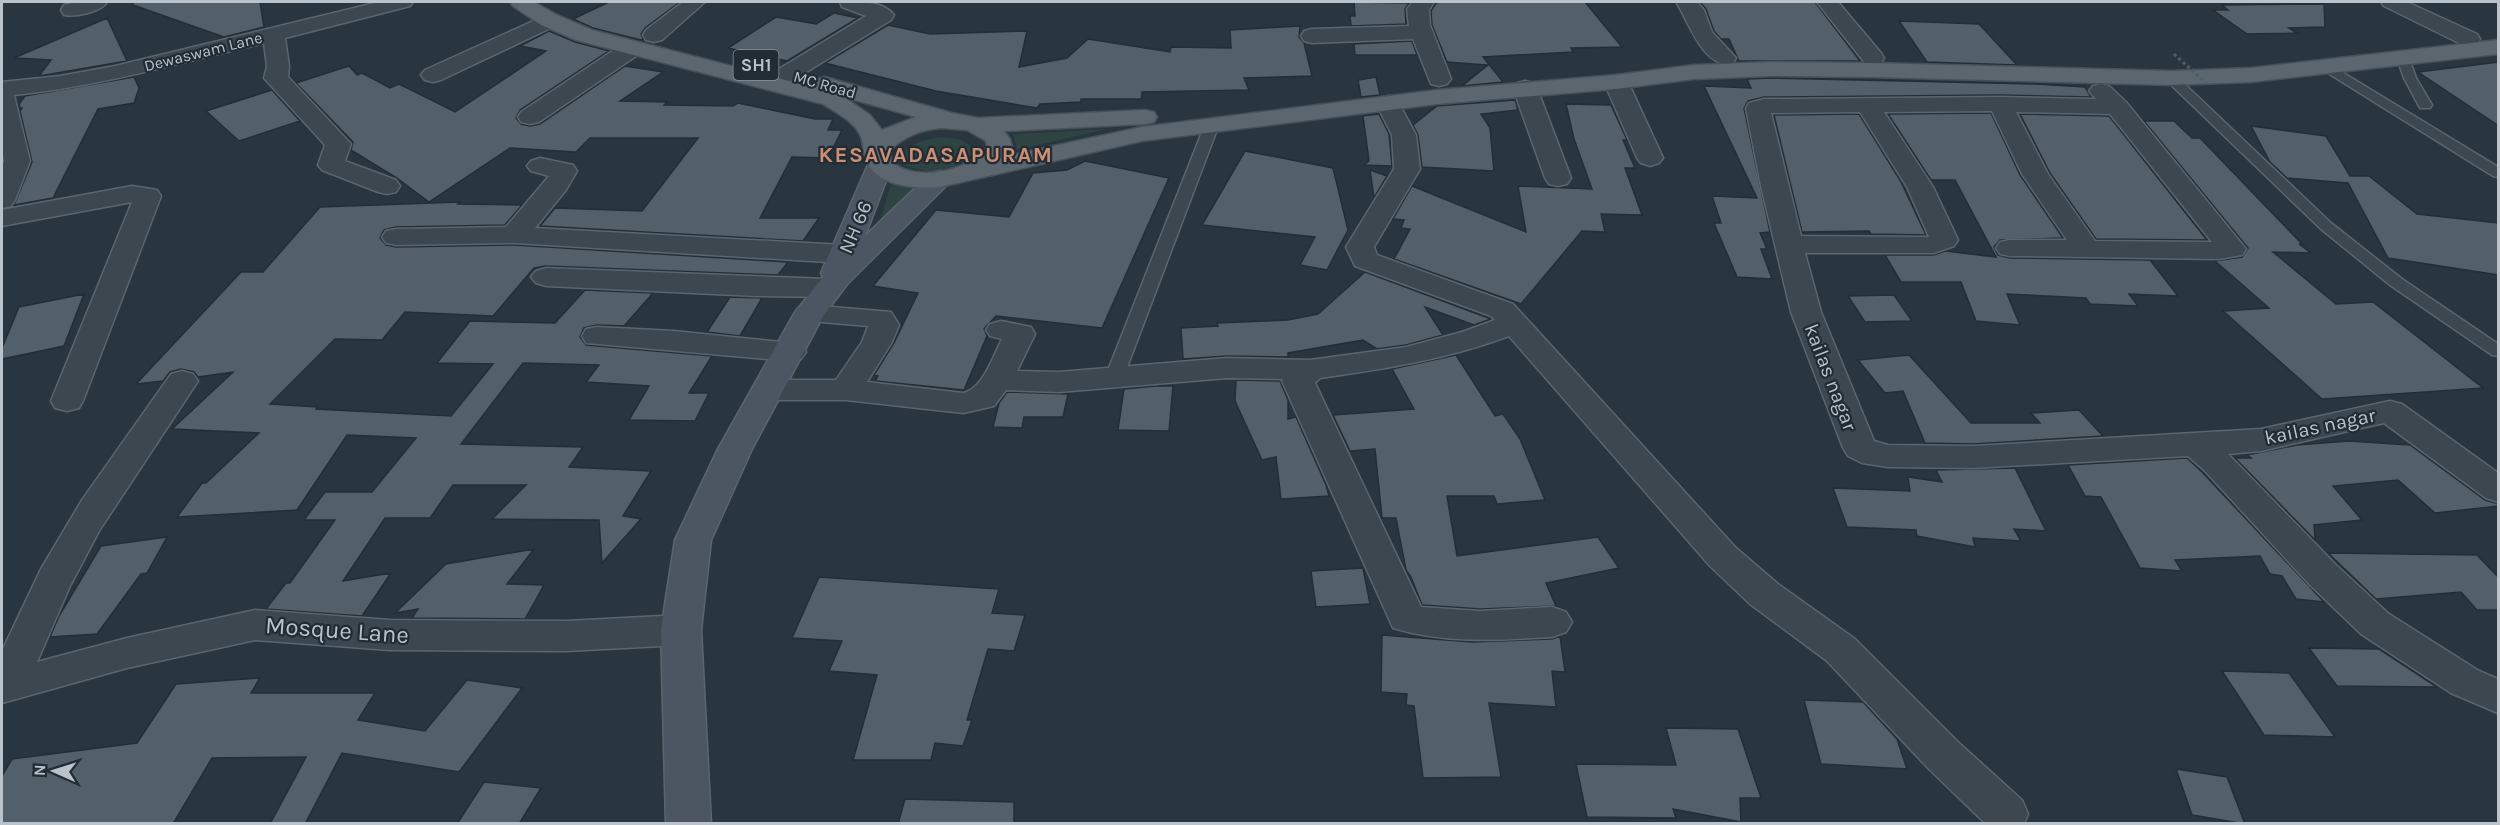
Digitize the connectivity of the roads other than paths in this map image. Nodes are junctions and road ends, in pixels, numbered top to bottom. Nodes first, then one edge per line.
1 (97, 2) edge
2 (403, 2) edge
3 (520, 2) edge
4 (695, 2) edge
5 (852, 2) edge
6 (1424, 2) edge
7 (1686, 2) edge
8 (1827, 2) edge
9 (2391, 2) edge
10 (72, 10) dead end
11 (553, 11) edge
12 (1422, 32) junction
13 (274, 34) junction
14 (654, 35) junction
15 (1312, 36) dead end
16 (2490, 44) edge
17 (631, 49) junction
18 (1725, 58) junction
19 (1873, 58) junction
20 (2403, 58) junction
21 (2, 66) edge
22 (2167, 66) junction
23 (2327, 67) junction
24 (787, 74) junction
25 (433, 75) dead end
26 (2087, 77) junction
27 (1439, 79) junction
28 (1616, 82) junction
29 (1525, 88) junction
30 (8, 89) edge
31 (1388, 103) junction
32 (2000, 104) junction
33 (2425, 105) dead end
34 (1868, 106) junction
35 (2117, 106) junction
36 (530, 117) dead end
37 (966, 123) junction
38 (1141, 126) junction
39 (1211, 127) junction
40 (878, 156) junction
41 (1650, 158) dead end
42 (540, 166) dead end
43 (973, 171) junction
44 (2499, 173) edge
45 (1558, 178) dead end
46 (940, 179) junction
47 (387, 186) dead end
48 (2, 200) edge
49 (2, 218) edge
50 (514, 236) junction
51 (396, 237) dead end
52 (1789, 244) junction
53 (2010, 248) dead end
54 (2086, 248) junction
55 (843, 254) junction
56 (546, 277) dead end
57 (819, 301) junction
58 (1516, 323) junction
59 (1001, 330) dead end
60 (597, 336) dead end
61 (2499, 351) edge
62 (790, 352) junction
63 (1310, 370) junction
64 (1114, 378) junction
65 (998, 380) junction
66 (182, 381) dead end
67 (768, 390) junction
68 (846, 390) junction
69 (67, 401) dead end
70 (2196, 446) junction
71 (2499, 490) edge
72 (1552, 622) dead end
73 (681, 630) junction
74 (4, 687) edge
75 (2499, 697) edge
76 (2006, 814) dead end
77 (690, 824) edge

1 - 10 street
2 - 13 street, Dewaswam Lane
3 - 11 main road, MC Road / SH1
4 - 14 street
5 - 24 street
6 - 12 street
7 - 18 street
8 - 19 street
9 - 16 street
11 - 14 main road, MC Road / SH1
11 - 17 main road, MC Road / SH1
11 - 25 street
12 - 15 street
12 - 27 street
13 - 30 street, Dewaswam Lane
13 - 47 street
14 - 24 main road, MC Road / SH1
16 - 20 main road
16 - 22 main road
17 - 36 street
17 - 40 main road, MC Road / SH1
18 - 19 main road
18 - 27 main road
19 - 22 main road
20 - 23 main road
20 - 33 lane
21 - 30 street
22 - 23 main road
22 - 26 main road
22 - 61 lane
23 - 44 lane
24 - 37 main road, MC Road / SH1
26 - 28 main road
26 - 35 street
27 - 38 main road
28 - 29 main road
28 - 41 street
29 - 31 main road
29 - 45 street
30 - 48 street
31 - 39 main road
31 - 58 street
32 - 34 street, kailas nagar
32 - 35 street, kailas nagar
32 - 54 street
34 - 52 street, kailas nagar
34 - 52 street
35 - 54 street
37 - 38 main road
37 - 40 main road
37 - 43 main road
38 - 39 main road
38 - 43 main road
39 - 64 lane
40 - 46 main road
40 - 55 main road, NH 66
42 - 50 street
43 - 46 main road
46 - 57 main road
49 - 69 street
50 - 51 street
50 - 55 street
52 - 70 street, kailas nagar
53 - 54 street
55 - 57 main road, NH 66
56 - 57 street
57 - 62 main road, NH 66
57 - 68 street
58 - 63 street
58 - 76 street
59 - 65 street
60 - 62 street
62 - 67 main road, NH 66
63 - 64 street
63 - 72 street
64 - 65 street
65 - 68 street
66 - 74 street
67 - 68 street
67 - 73 main road, NH 66
70 - 71 street, kailas nagar
70 - 75 street
73 - 74 street, Mosque Lane
73 - 77 main road, NH 66

